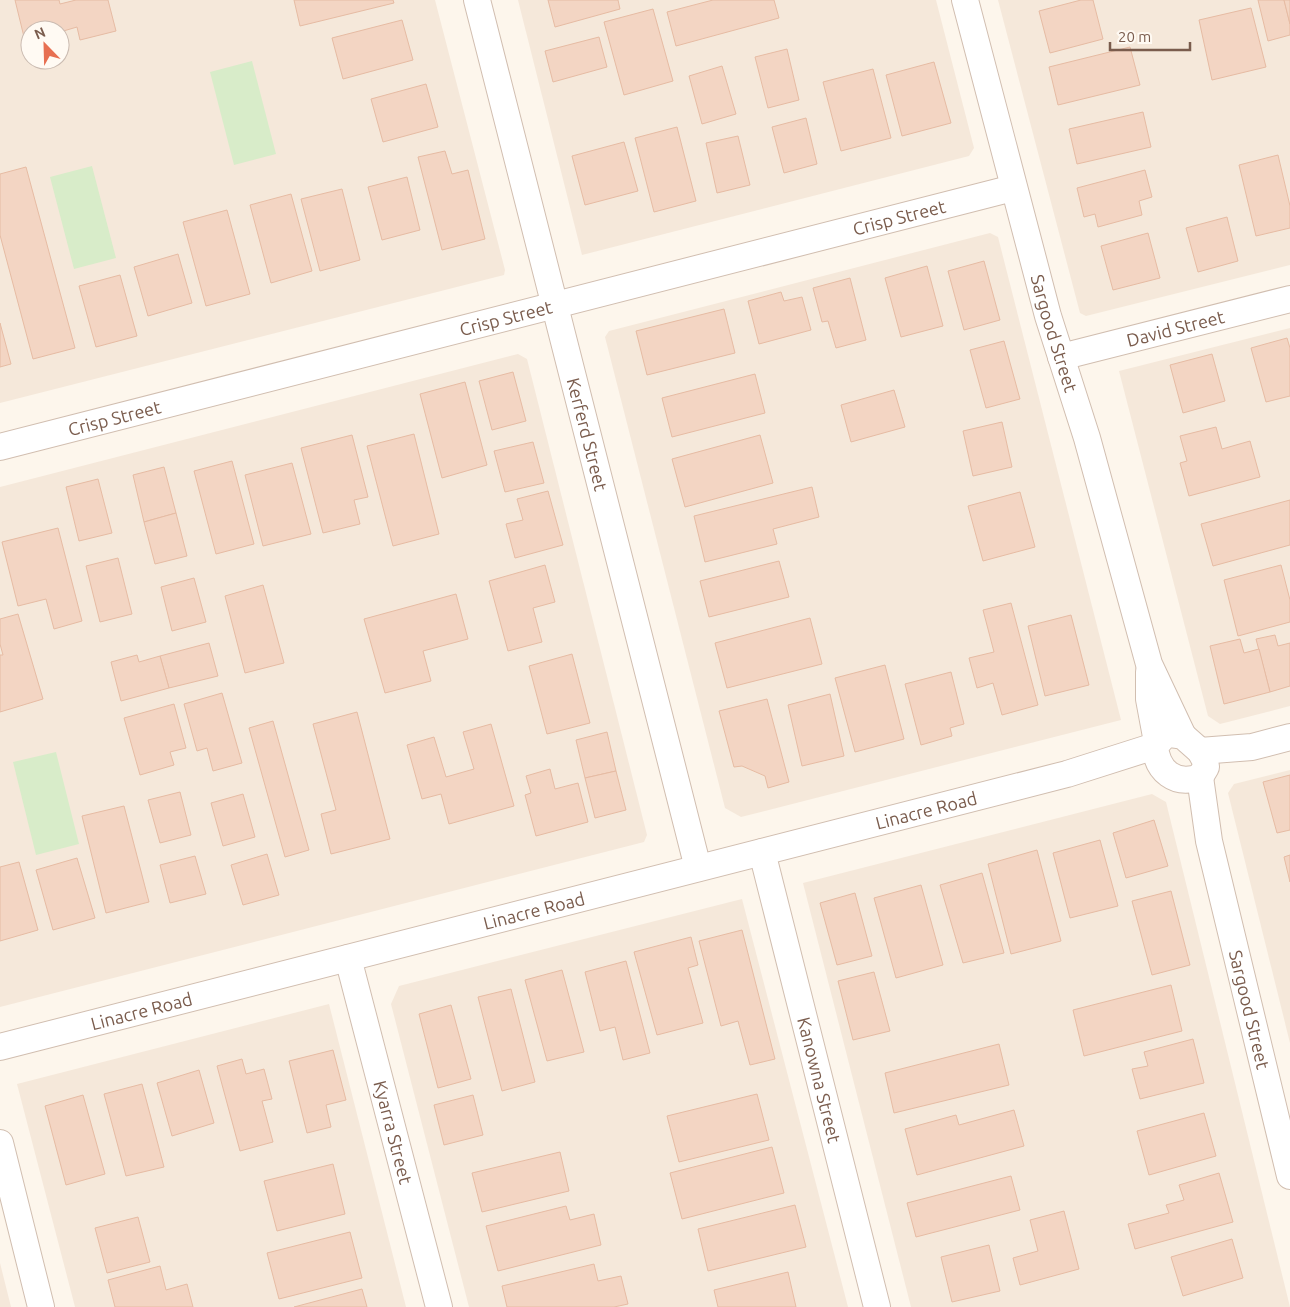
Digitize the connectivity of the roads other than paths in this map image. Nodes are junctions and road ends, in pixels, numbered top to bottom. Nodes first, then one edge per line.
1 (477, 0) edge
2 (965, 0) edge
3 (1013, 188) junction
4 (1290, 298) edge
5 (555, 304) junction
6 (1061, 357) junction
7 (0, 447) edge
8 (1290, 737) edge
9 (1181, 759) junction
10 (762, 852) junction
11 (698, 868) junction
12 (348, 958) junction
13 (0, 1047) edge
14 (0, 1143) edge
15 (1290, 1176) edge
16 (41, 1307) edge
17 (439, 1307) edge
18 (877, 1307) edge

1 - 5 street, Kerferd Street
2 - 3 street, Sargood Street
3 - 5 street, Crisp Street
3 - 6 street, Sargood Street
4 - 6 street, David Street
5 - 7 street, Crisp Street
5 - 11 street, Kerferd Street
6 - 9 street, Sargood Street
8 - 9 street, Linacre Road
9 - 10 street, Linacre Road
9 - 15 street, Sargood Street
10 - 11 street, Linacre Road
10 - 18 street, Kanowna Street
11 - 12 street, Linacre Road
12 - 13 street, Linacre Road
12 - 17 street, Kyarra Street
14 - 16 street

